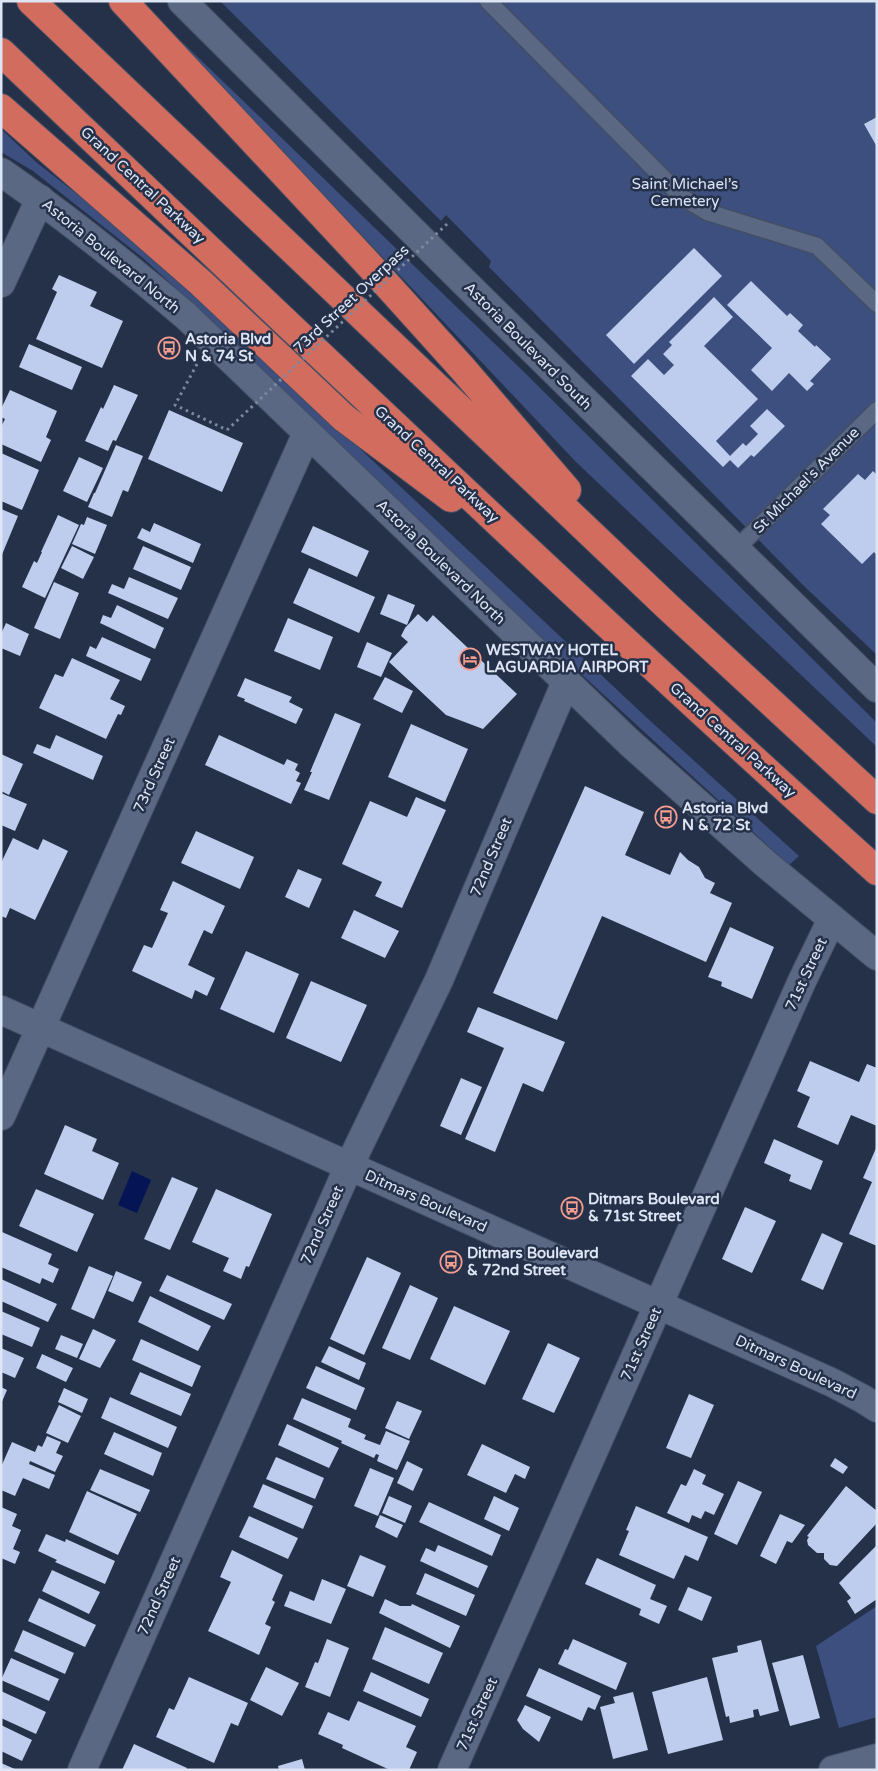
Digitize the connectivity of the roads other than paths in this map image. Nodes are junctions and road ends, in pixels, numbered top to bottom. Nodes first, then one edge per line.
1 (30, 1) edge
2 (123, 1) edge
3 (182, 1) edge
4 (488, 1) edge
5 (1, 52) edge
6 (1, 108) edge
7 (1, 172) edge
8 (40, 199) junction
9 (1, 283) edge
10 (877, 304) edge
11 (877, 410) edge
12 (307, 433) junction
13 (735, 550) junction
14 (557, 578) junction
15 (669, 608) junction
16 (566, 682) junction
17 (877, 688) edge
18 (877, 800) edge
19 (877, 871) edge
20 (832, 919) junction
21 (877, 956) edge
22 (1, 1010) edge
23 (41, 1028) junction
24 (1, 1116) edge
25 (348, 1166) junction
26 (658, 1305) junction
27 (877, 1408) edge
28 (877, 1758) edge
29 (82, 1770) edge
30 (452, 1770) edge
31 (833, 1770) edge

1 - 15 highway
2 - 15 highway
3 - 13 street, Astoria Boulevard South
4 - 10 lane
5 - 14 highway, Grand Central Parkway
6 - 14 highway
7 - 8 street, Astoria Boulevard North
8 - 9 street
8 - 12 street, Astoria Boulevard North
11 - 13 lane, St Michael's Avenue
12 - 16 street, Astoria Boulevard North
12 - 23 street, 73rd Street
13 - 17 street, Astoria Boulevard South
14 - 19 highway, Grand Central Parkway
15 - 18 highway
16 - 20 street, Astoria Boulevard North
16 - 25 street, 72nd Street
20 - 21 street, Astoria Boulevard North
20 - 26 street, 71st Street
22 - 23 street, Ditmars Boulevard
23 - 24 street, 73rd Street
23 - 25 street, Ditmars Boulevard
25 - 26 street, Ditmars Boulevard
25 - 29 street, 72nd Street
26 - 27 street, Ditmars Boulevard
26 - 30 street, 71st Street
28 - 31 street

